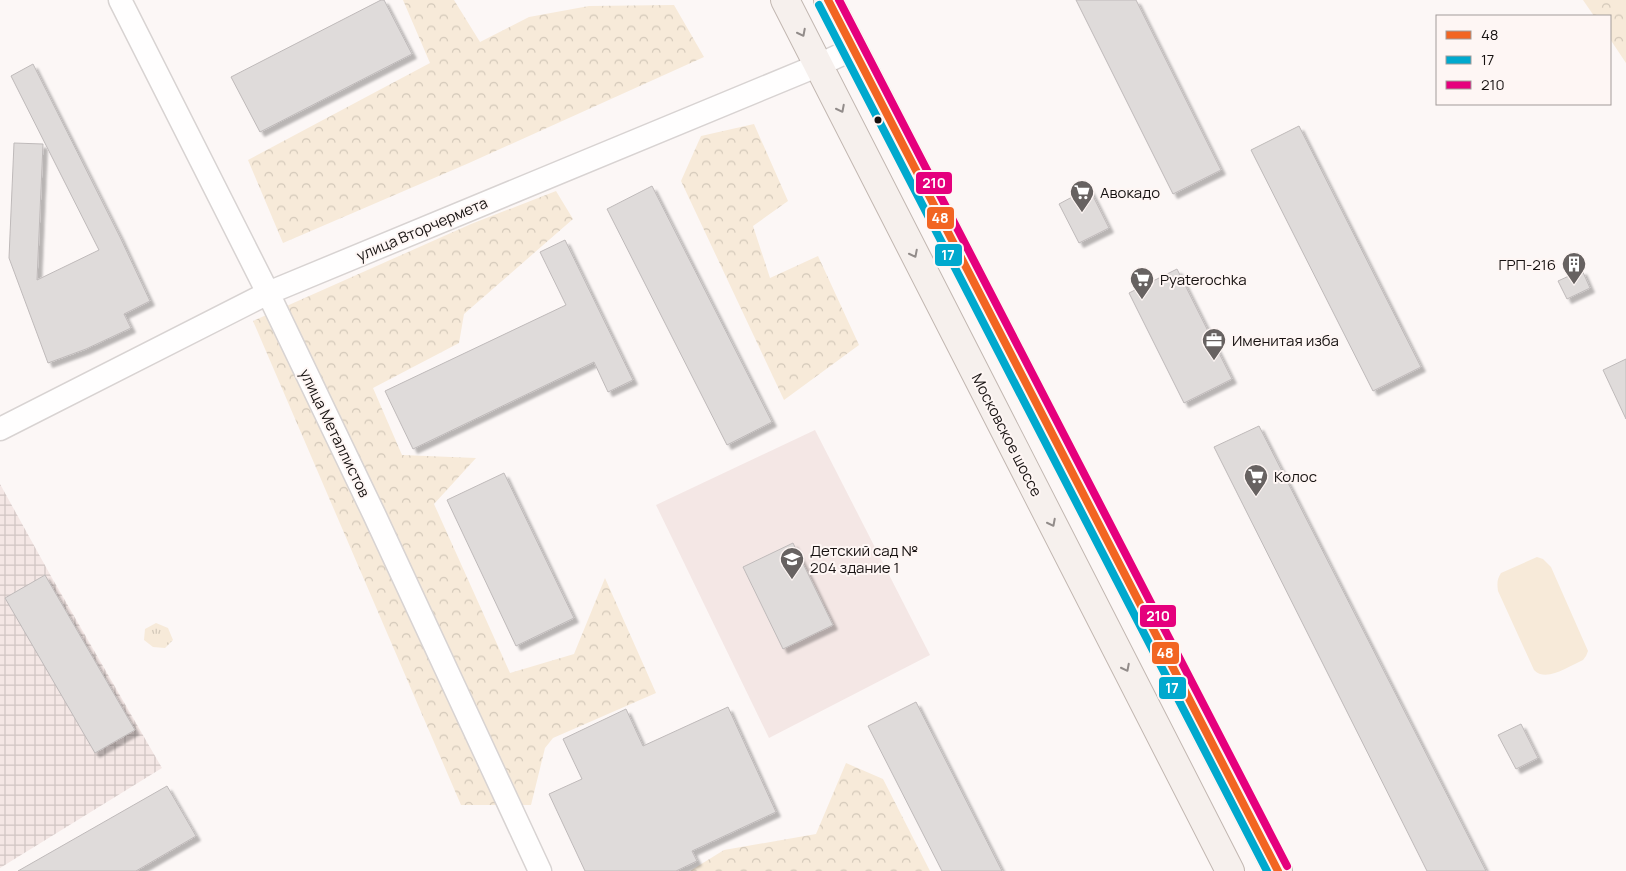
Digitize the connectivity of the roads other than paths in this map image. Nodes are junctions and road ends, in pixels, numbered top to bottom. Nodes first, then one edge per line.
1 (120, 0) edge
2 (785, 0) edge
3 (828, 0) edge
4 (853, 49) junction
5 (819, 65) junction
6 (268, 293) junction
7 (0, 429) edge
8 (540, 871) edge
9 (1230, 871) edge
10 (1278, 871) edge

1 - 6 street, улица Металлистов
2 -> 5 main road, Московское шоссе
3 - 4 main road
4 - 5 street, улица Вторчермета
4 - 10 main road
5 - 6 street, улица Вторчермета
5 -> 9 main road, Московское шоссе
6 - 7 street, улица Вторчермета
6 - 8 street, улица Металлистов

